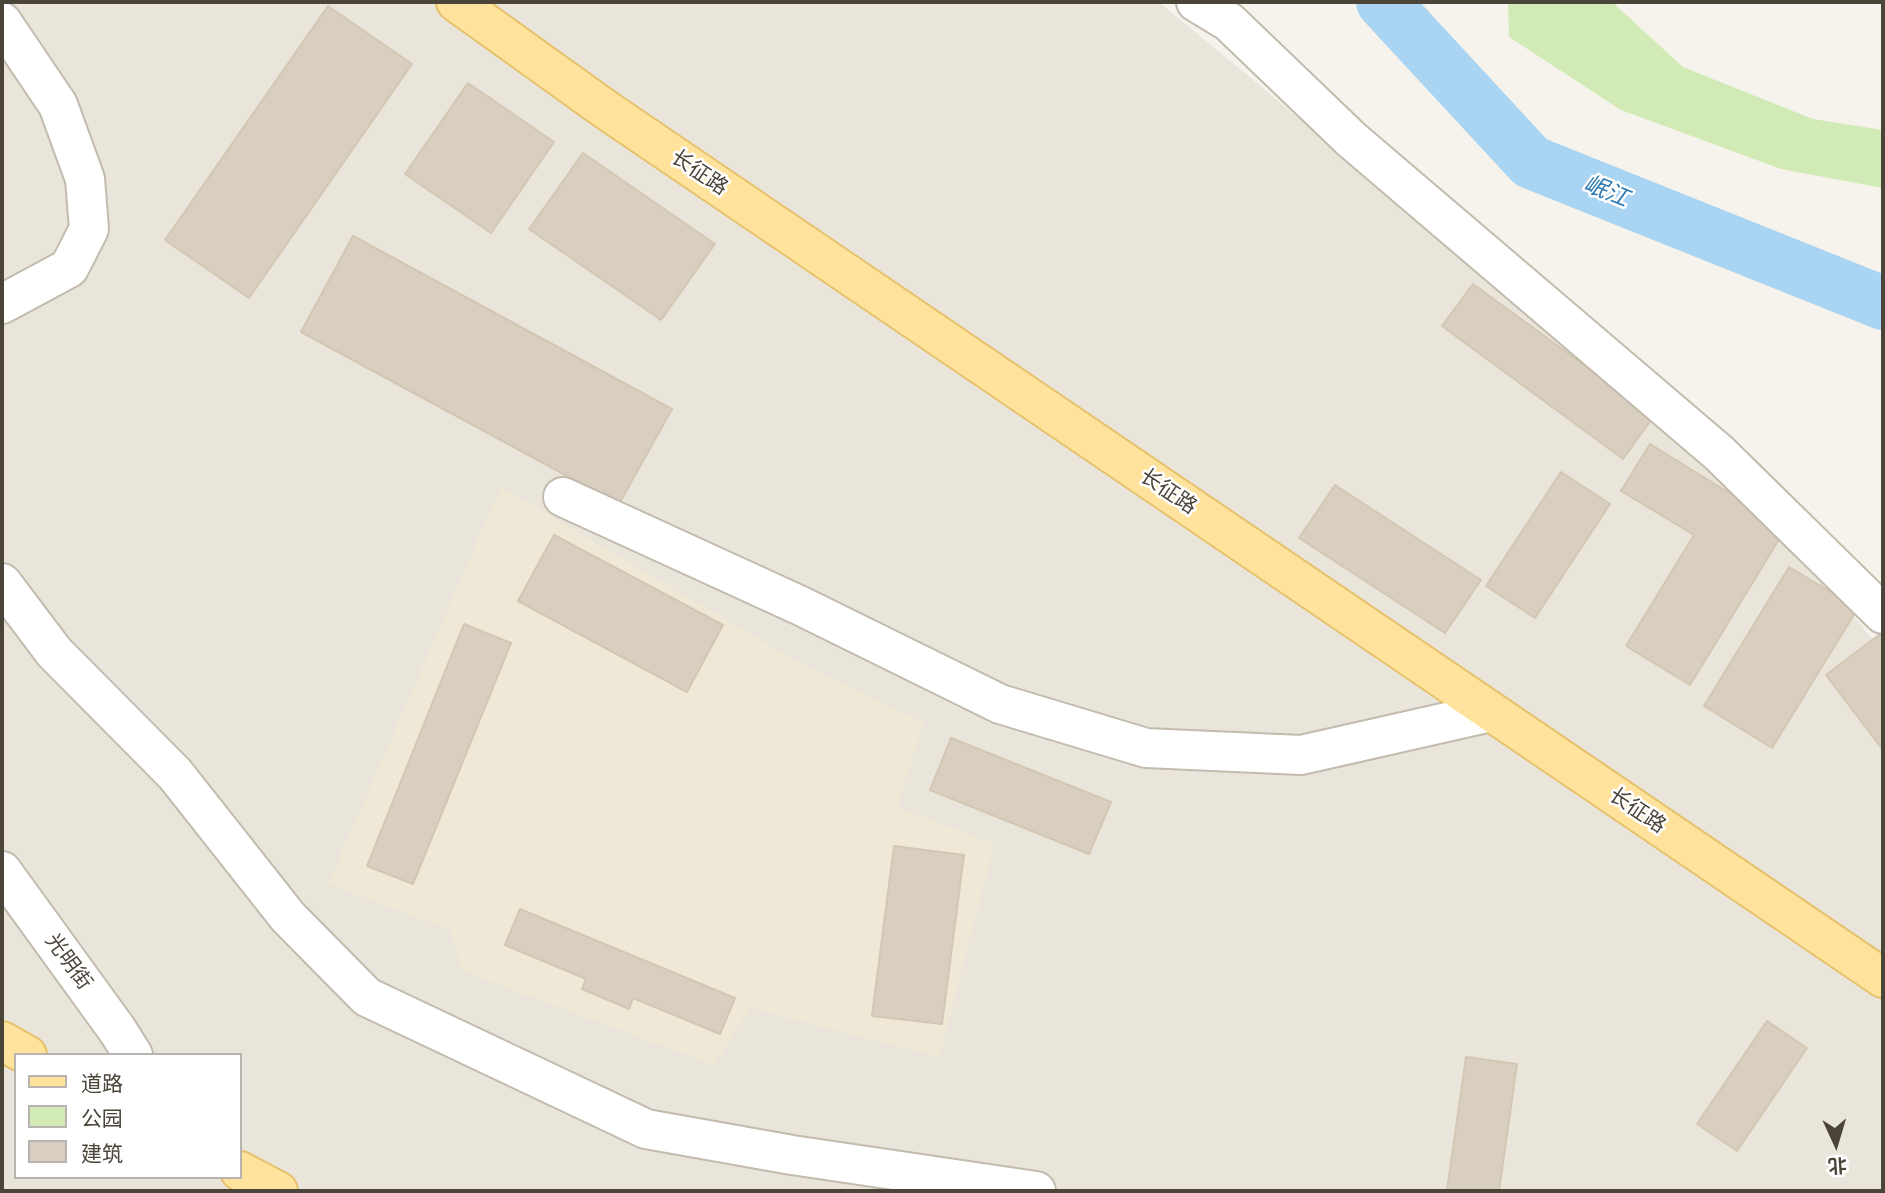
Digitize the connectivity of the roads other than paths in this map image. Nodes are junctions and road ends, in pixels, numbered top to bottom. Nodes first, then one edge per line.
1 (456, 2) edge
2 (1196, 2) edge
3 (2, 22) edge
4 (2, 305) edge
5 (563, 497) dead end
6 (2, 583) edge
7 (1883, 614) edge
8 (1491, 712) junction
9 (2, 871) edge
10 (1883, 978) edge
11 (2, 1041) edge
12 (23, 1053) edge
13 (131, 1053) edge
14 (242, 1172) edge
15 (278, 1191) edge
16 (1036, 1191) edge

1 - 8 main road, 长征路
2 - 7 street
3 - 4 street
5 - 8 street
6 - 16 street
8 - 10 main road, 长征路
9 - 13 street, 光明街
11 - 12 main road
14 - 15 main road

